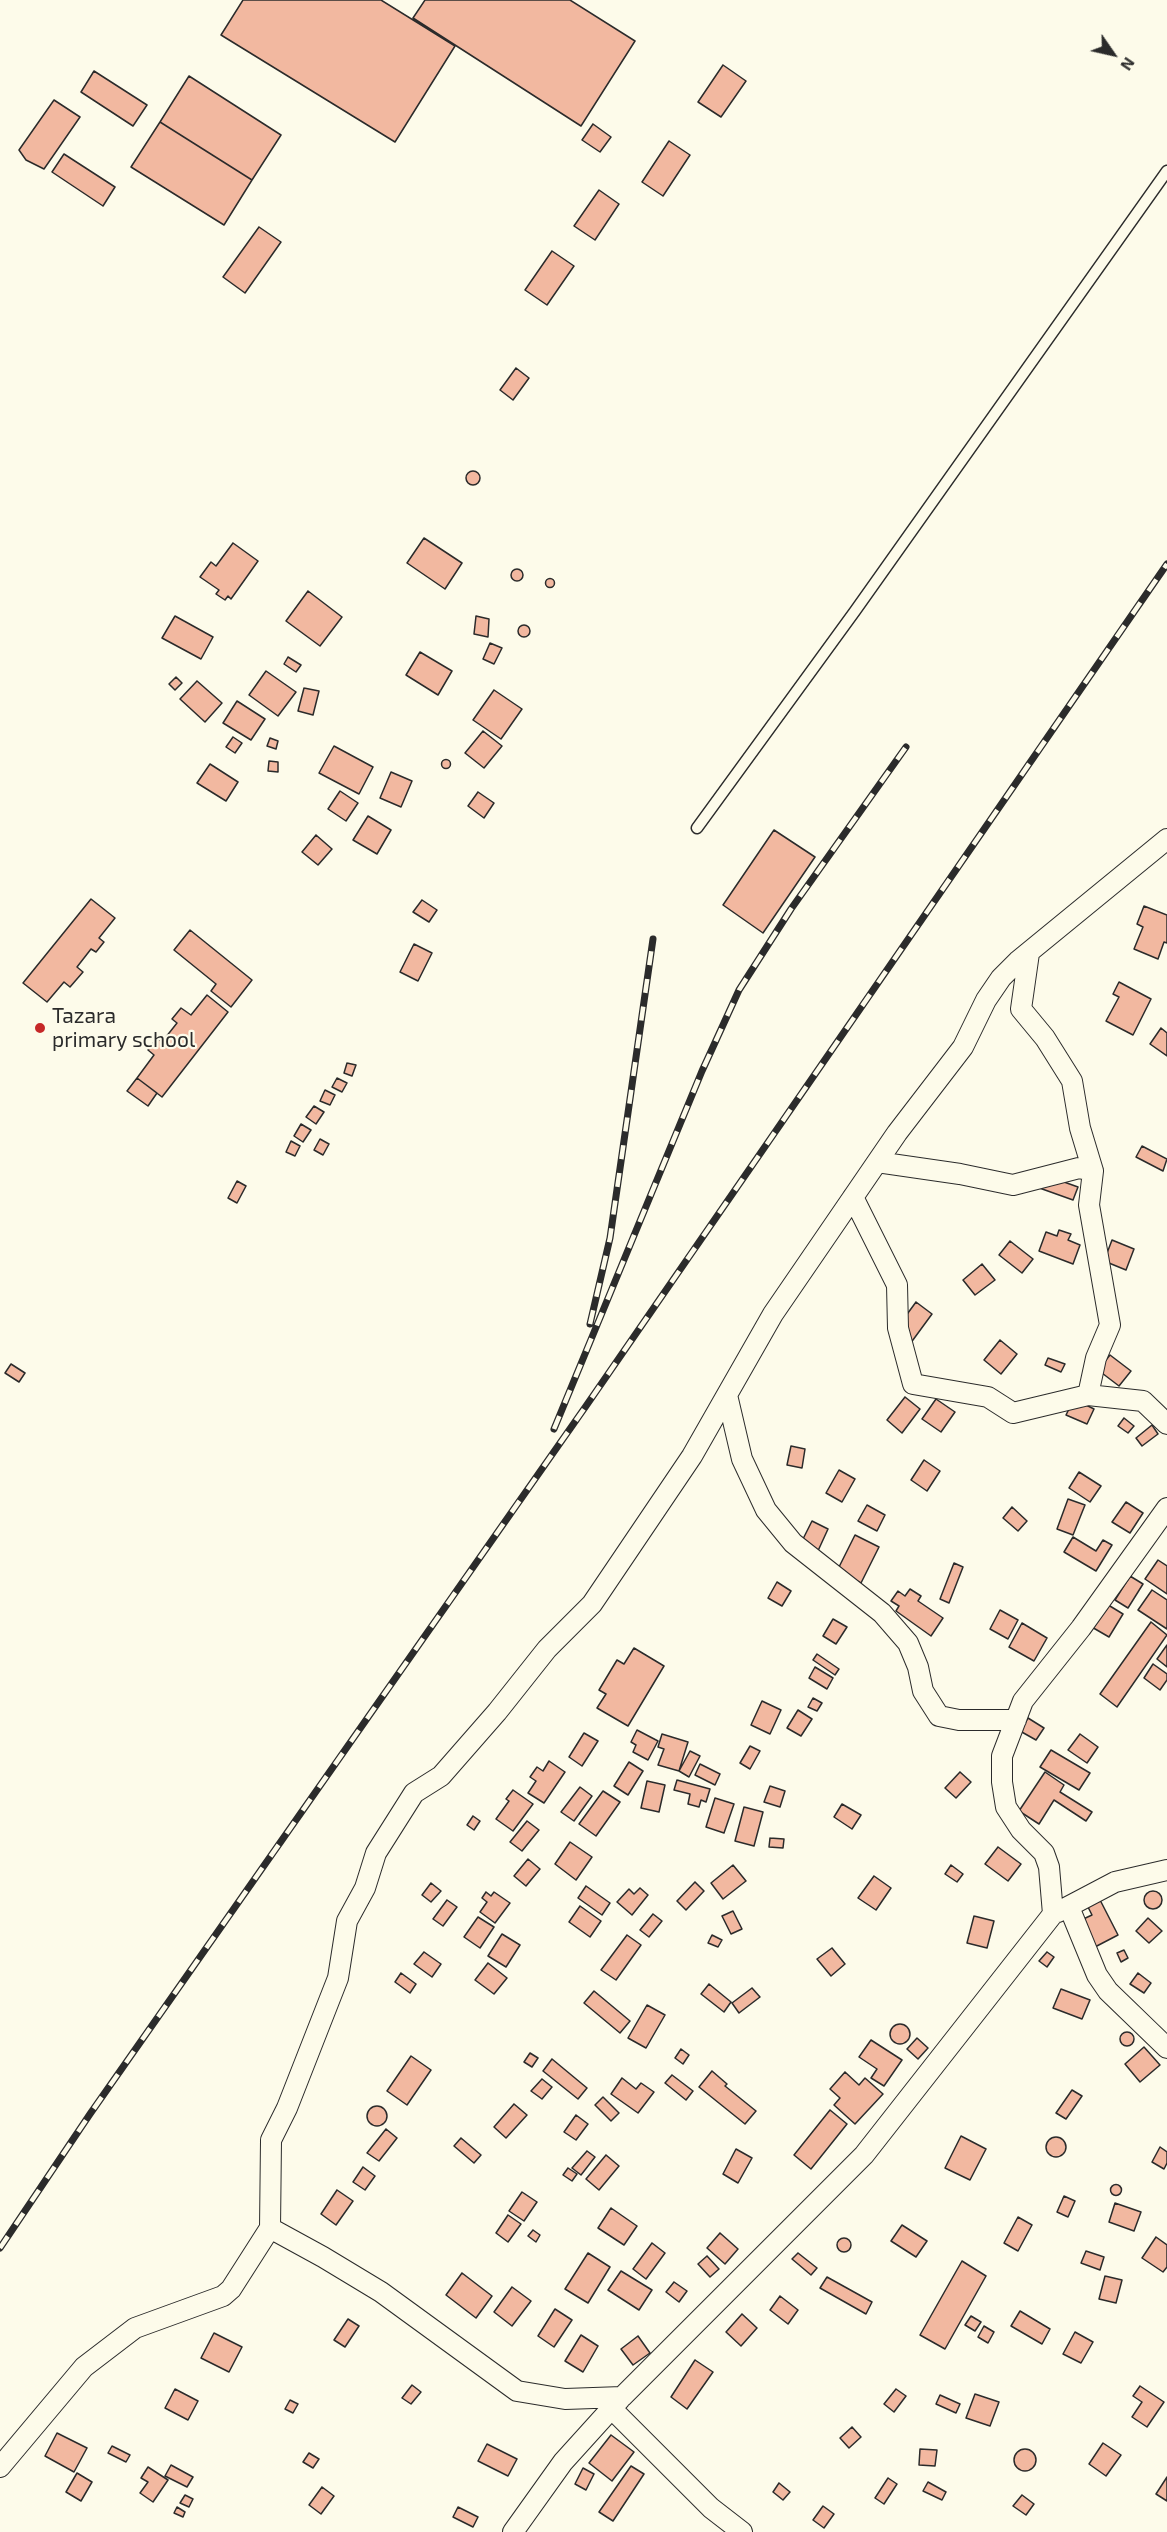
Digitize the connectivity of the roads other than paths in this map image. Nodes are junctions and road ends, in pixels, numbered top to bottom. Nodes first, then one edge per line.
1 (1167, 171) edge
2 (697, 828) dead end
3 (1167, 839) edge
4 (1029, 953) junction
5 (877, 1162) junction
6 (1093, 1171) junction
7 (853, 1197) junction
8 (727, 1395) junction
9 (1088, 1395) junction
10 (1167, 1424) edge
11 (1167, 1508) edge
12 (1016, 1720) junction
13 (1167, 1870) edge
14 (1061, 1910) junction
15 (1167, 2048) edge
16 (270, 2228) junction
17 (616, 2402) junction
18 (0, 2467) edge
19 (513, 2532) edge
20 (742, 2532) edge

1 - 2 lane
3 - 4 street
4 - 5 street
4 - 6 street
5 - 6 street
5 - 7 street
6 - 9 street
7 - 8 street
7 - 9 street
8 - 12 street
8 - 16 street
9 - 10 street
11 - 12 street
12 - 14 street
13 - 14 street
14 - 15 street
14 - 17 street
16 - 17 street
16 - 18 street
17 - 19 street
17 - 20 street

